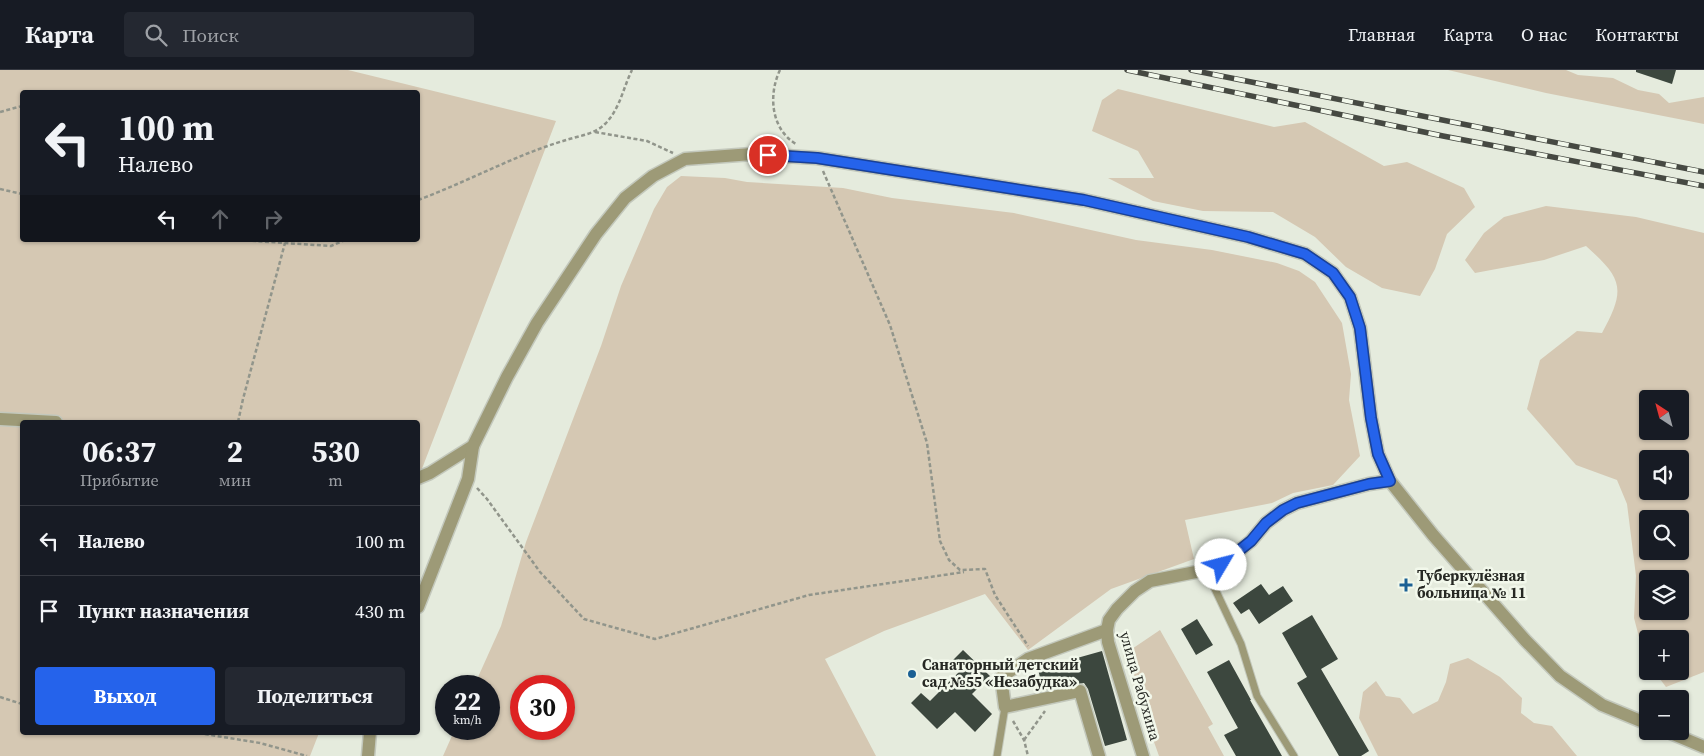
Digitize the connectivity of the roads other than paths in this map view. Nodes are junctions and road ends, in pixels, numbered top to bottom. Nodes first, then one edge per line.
1 (0, 419) edge
2 (20, 420) edge
3 (473, 446) junction
4 (420, 477) edge
5 (1390, 481) junction
6 (1206, 570) junction
7 (420, 602) edge
8 (1107, 630) junction
9 (1005, 708) junction
10 (1639, 720) edge
11 (370, 735) edge
12 (1687, 740) edge
13 (1704, 747) edge
14 (368, 756) edge
15 (997, 756) edge
16 (1099, 756) edge
17 (1141, 756) edge
18 (1294, 756) edge

1 - 2 street
3 - 4 street
3 - 5 street
3 - 7 street
5 - 6 street, улица Рабухина
5 - 10 street
6 - 8 street, улица Рабухина
6 - 18 lane
8 - 9 street
8 - 17 street, улица Рабухина
9 - 15 lane
9 - 16 street
11 - 14 street
12 - 13 street

